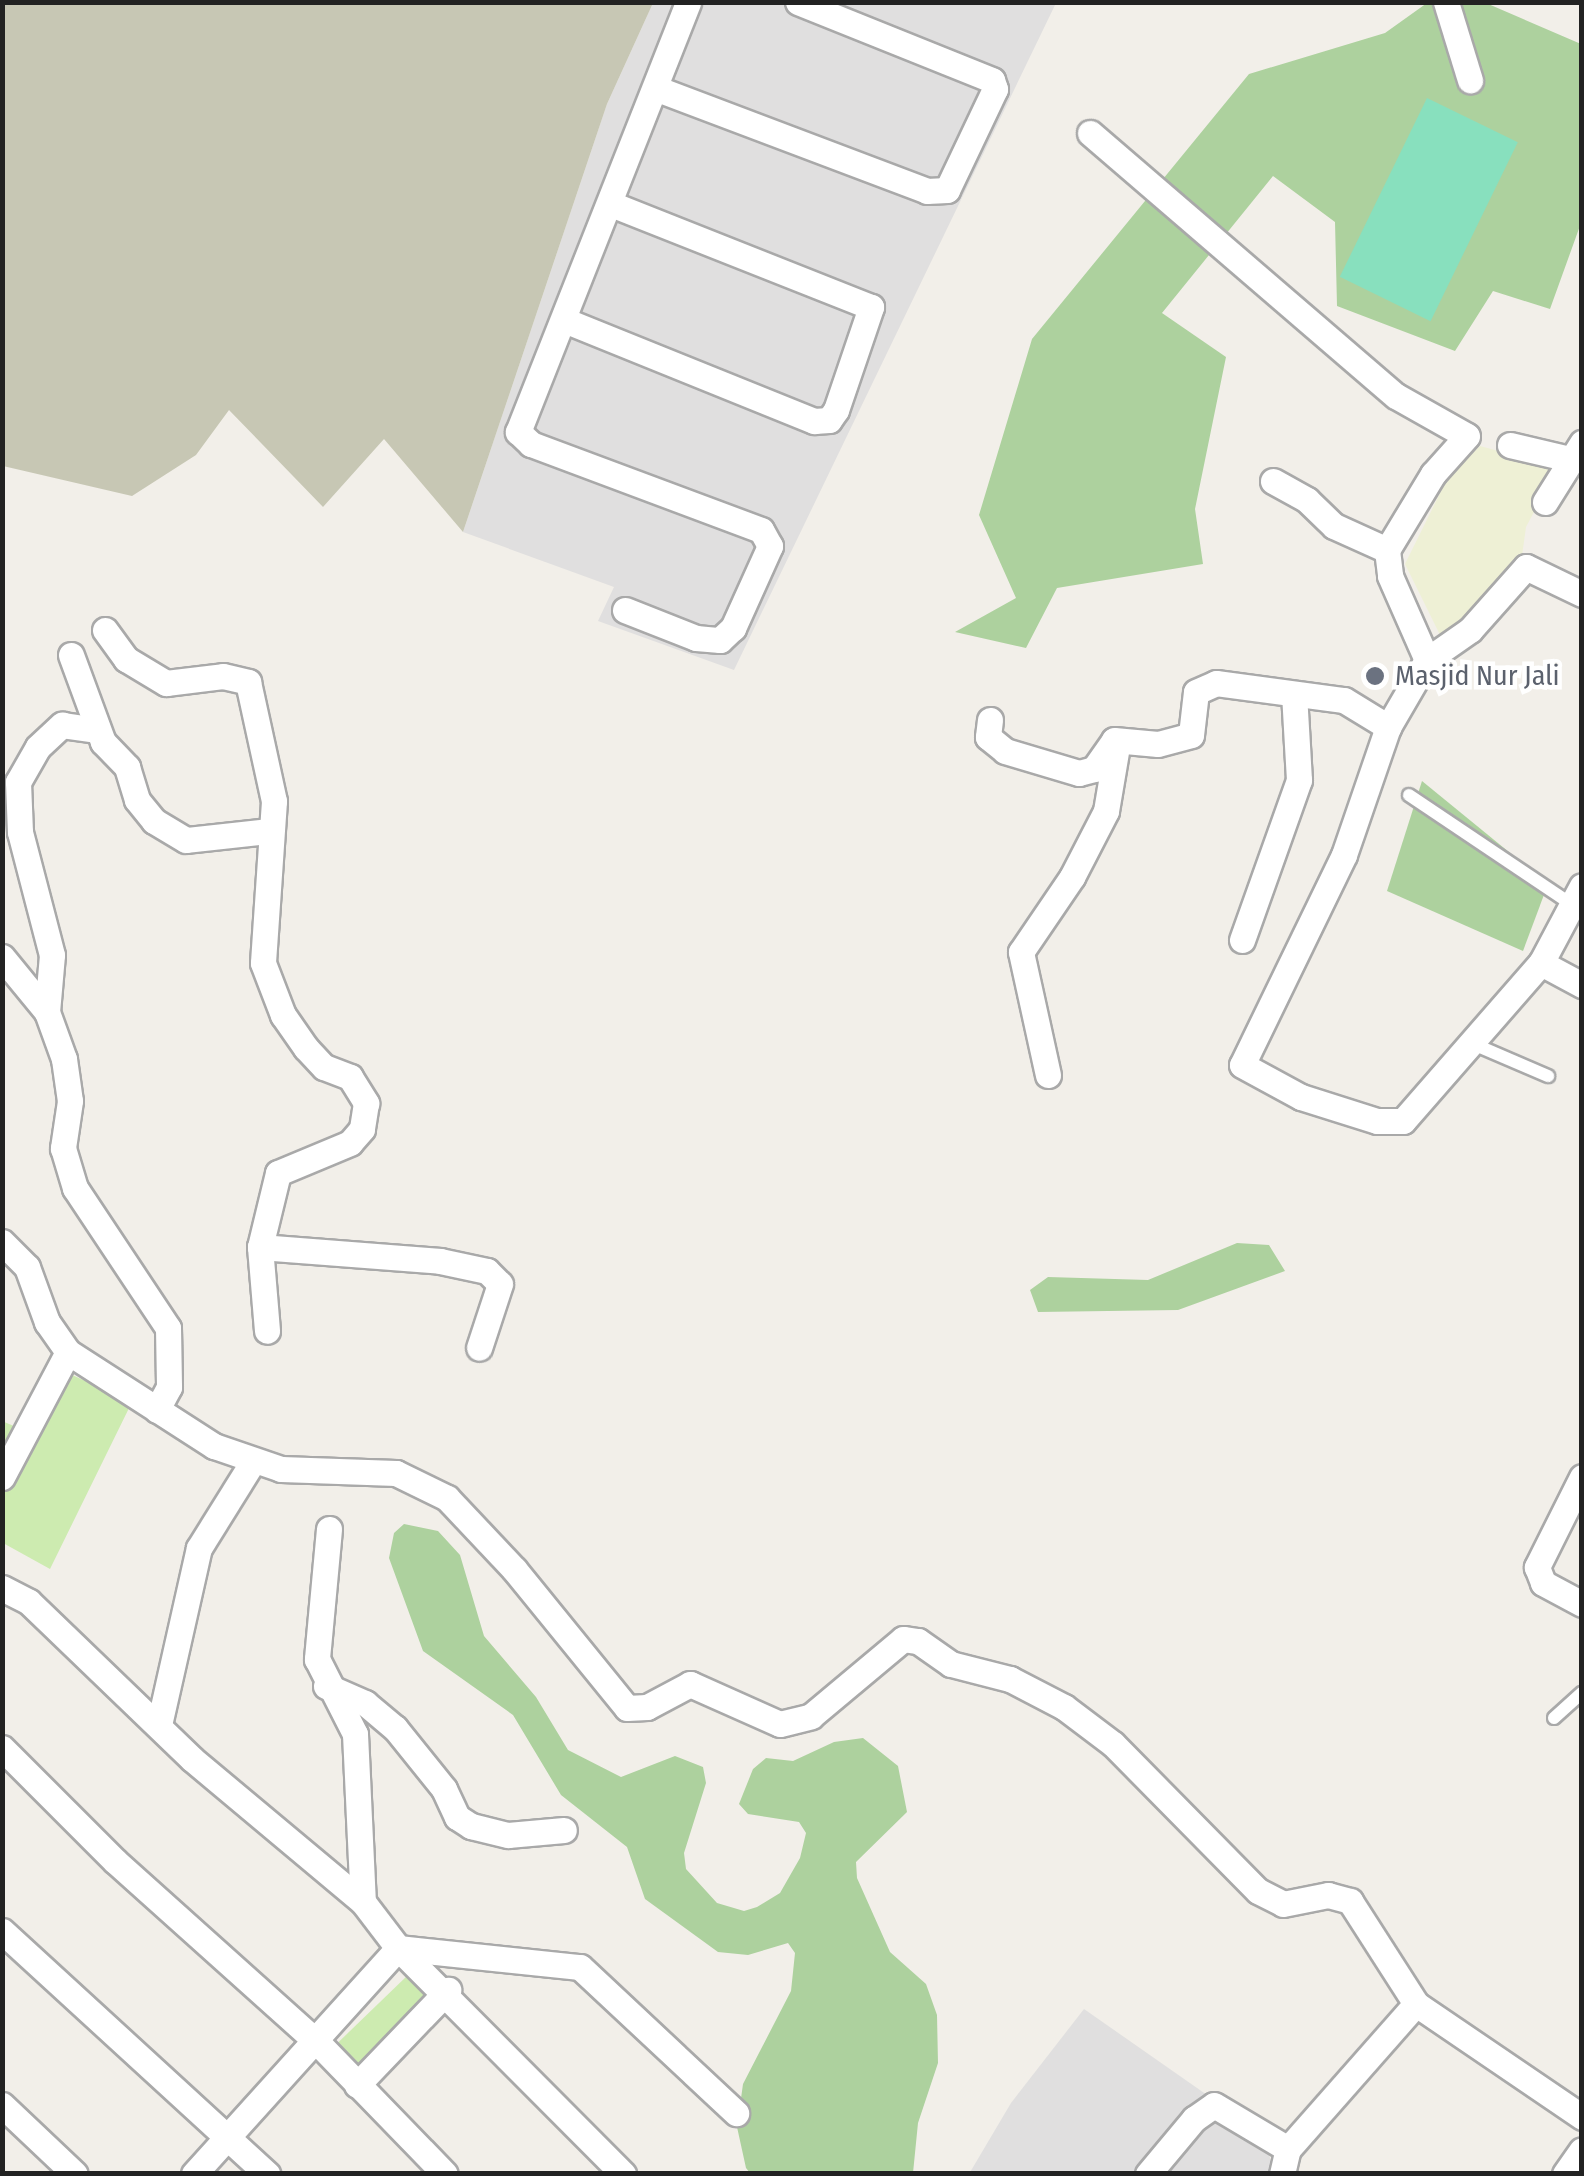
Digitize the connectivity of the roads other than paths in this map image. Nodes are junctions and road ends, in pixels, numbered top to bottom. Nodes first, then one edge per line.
1 (688, 2) edge
2 (798, 2) edge
3 (1446, 2) edge
4 (1470, 80) dead end
5 (654, 88) junction
6 (1090, 133) dead end
7 (611, 204) junction
8 (564, 320) junction
9 (1510, 445) dead end
10 (1576, 451) edge
11 (1273, 482) dead end
12 (1546, 502) dead end
13 (1387, 550) junction
14 (1582, 594) edge
15 (625, 610) dead end
16 (104, 630) dead end
17 (71, 655) dead end
18 (1427, 660) junction
19 (1294, 694) junction
20 (990, 720) dead end
21 (1388, 727) junction
22 (98, 730) junction
23 (1118, 741) junction
24 (1409, 795) dead end
25 (270, 831) junction
26 (1578, 896) edge
27 (1242, 940) dead end
28 (4, 962) edge
29 (1540, 963) junction
30 (1582, 985) edge
31 (46, 1012) junction
32 (1471, 1044) junction
33 (1048, 1076) dead end
34 (1548, 1076) dead end
35 (2, 1242) edge
36 (260, 1247) junction
37 (267, 1331) dead end
38 (480, 1348) dead end
39 (68, 1352) junction
40 (157, 1410) junction
41 (252, 1463) junction
42 (2, 1477) edge
43 (1582, 1477) edge
44 (329, 1529) dead end
45 (2, 1588) edge
46 (1582, 1604) edge
47 (326, 1686) junction
48 (1582, 1693) edge
49 (1554, 1718) dead end
50 (160, 1725) junction
51 (2, 1748) edge
52 (564, 1830) dead end
53 (363, 1902) junction
54 (2, 1931) edge
55 (398, 1948) junction
56 (448, 1990) junction
57 (1416, 2004) junction
58 (318, 2043) junction
59 (357, 2085) junction
60 (2, 2105) edge
61 (736, 2113) dead end
62 (1582, 2117) edge
63 (232, 2136) junction
64 (1582, 2150) edge
65 (1285, 2161) edge
66 (75, 2174) edge
67 (194, 2174) edge
68 (267, 2174) edge
69 (444, 2174) edge
70 (623, 2174) edge
71 (1148, 2174) edge
72 (1565, 2174) edge

1 - 5 street
2 - 5 street
3 - 4 street
5 - 7 street
6 - 13 street
7 - 8 street
7 - 8 street
8 - 15 street
9 - 10 street
10 - 12 street
11 - 13 street
13 - 18 street
14 - 18 street
16 - 25 street
17 - 22 street
18 - 21 street
19 - 21 street
19 - 23 street
19 - 27 street
20 - 23 street
21 - 32 street
22 - 25 street
22 - 31 street
23 - 33 street
24 - 26 lane
25 - 36 street
26 - 29 street
28 - 31 street
29 - 30 street
29 - 32 street
31 - 40 street
32 - 34 lane
35 - 39 street
36 - 37 street
36 - 38 street
39 - 40 street
39 - 42 street
40 - 41 street
41 - 50 street
41 - 57 street
43 - 46 street
44 - 47 street
45 - 50 street
47 - 52 street
47 - 53 street
48 - 49 lane
50 - 53 street
51 - 58 street
53 - 55 street
54 - 63 street
55 - 56 street
55 - 58 street
55 - 61 street
56 - 59 street
56 - 70 street
57 - 62 street
57 - 65 street
58 - 59 street
58 - 63 street
59 - 69 street
60 - 66 street
63 - 67 street
63 - 68 street
64 - 72 street
65 - 71 street

